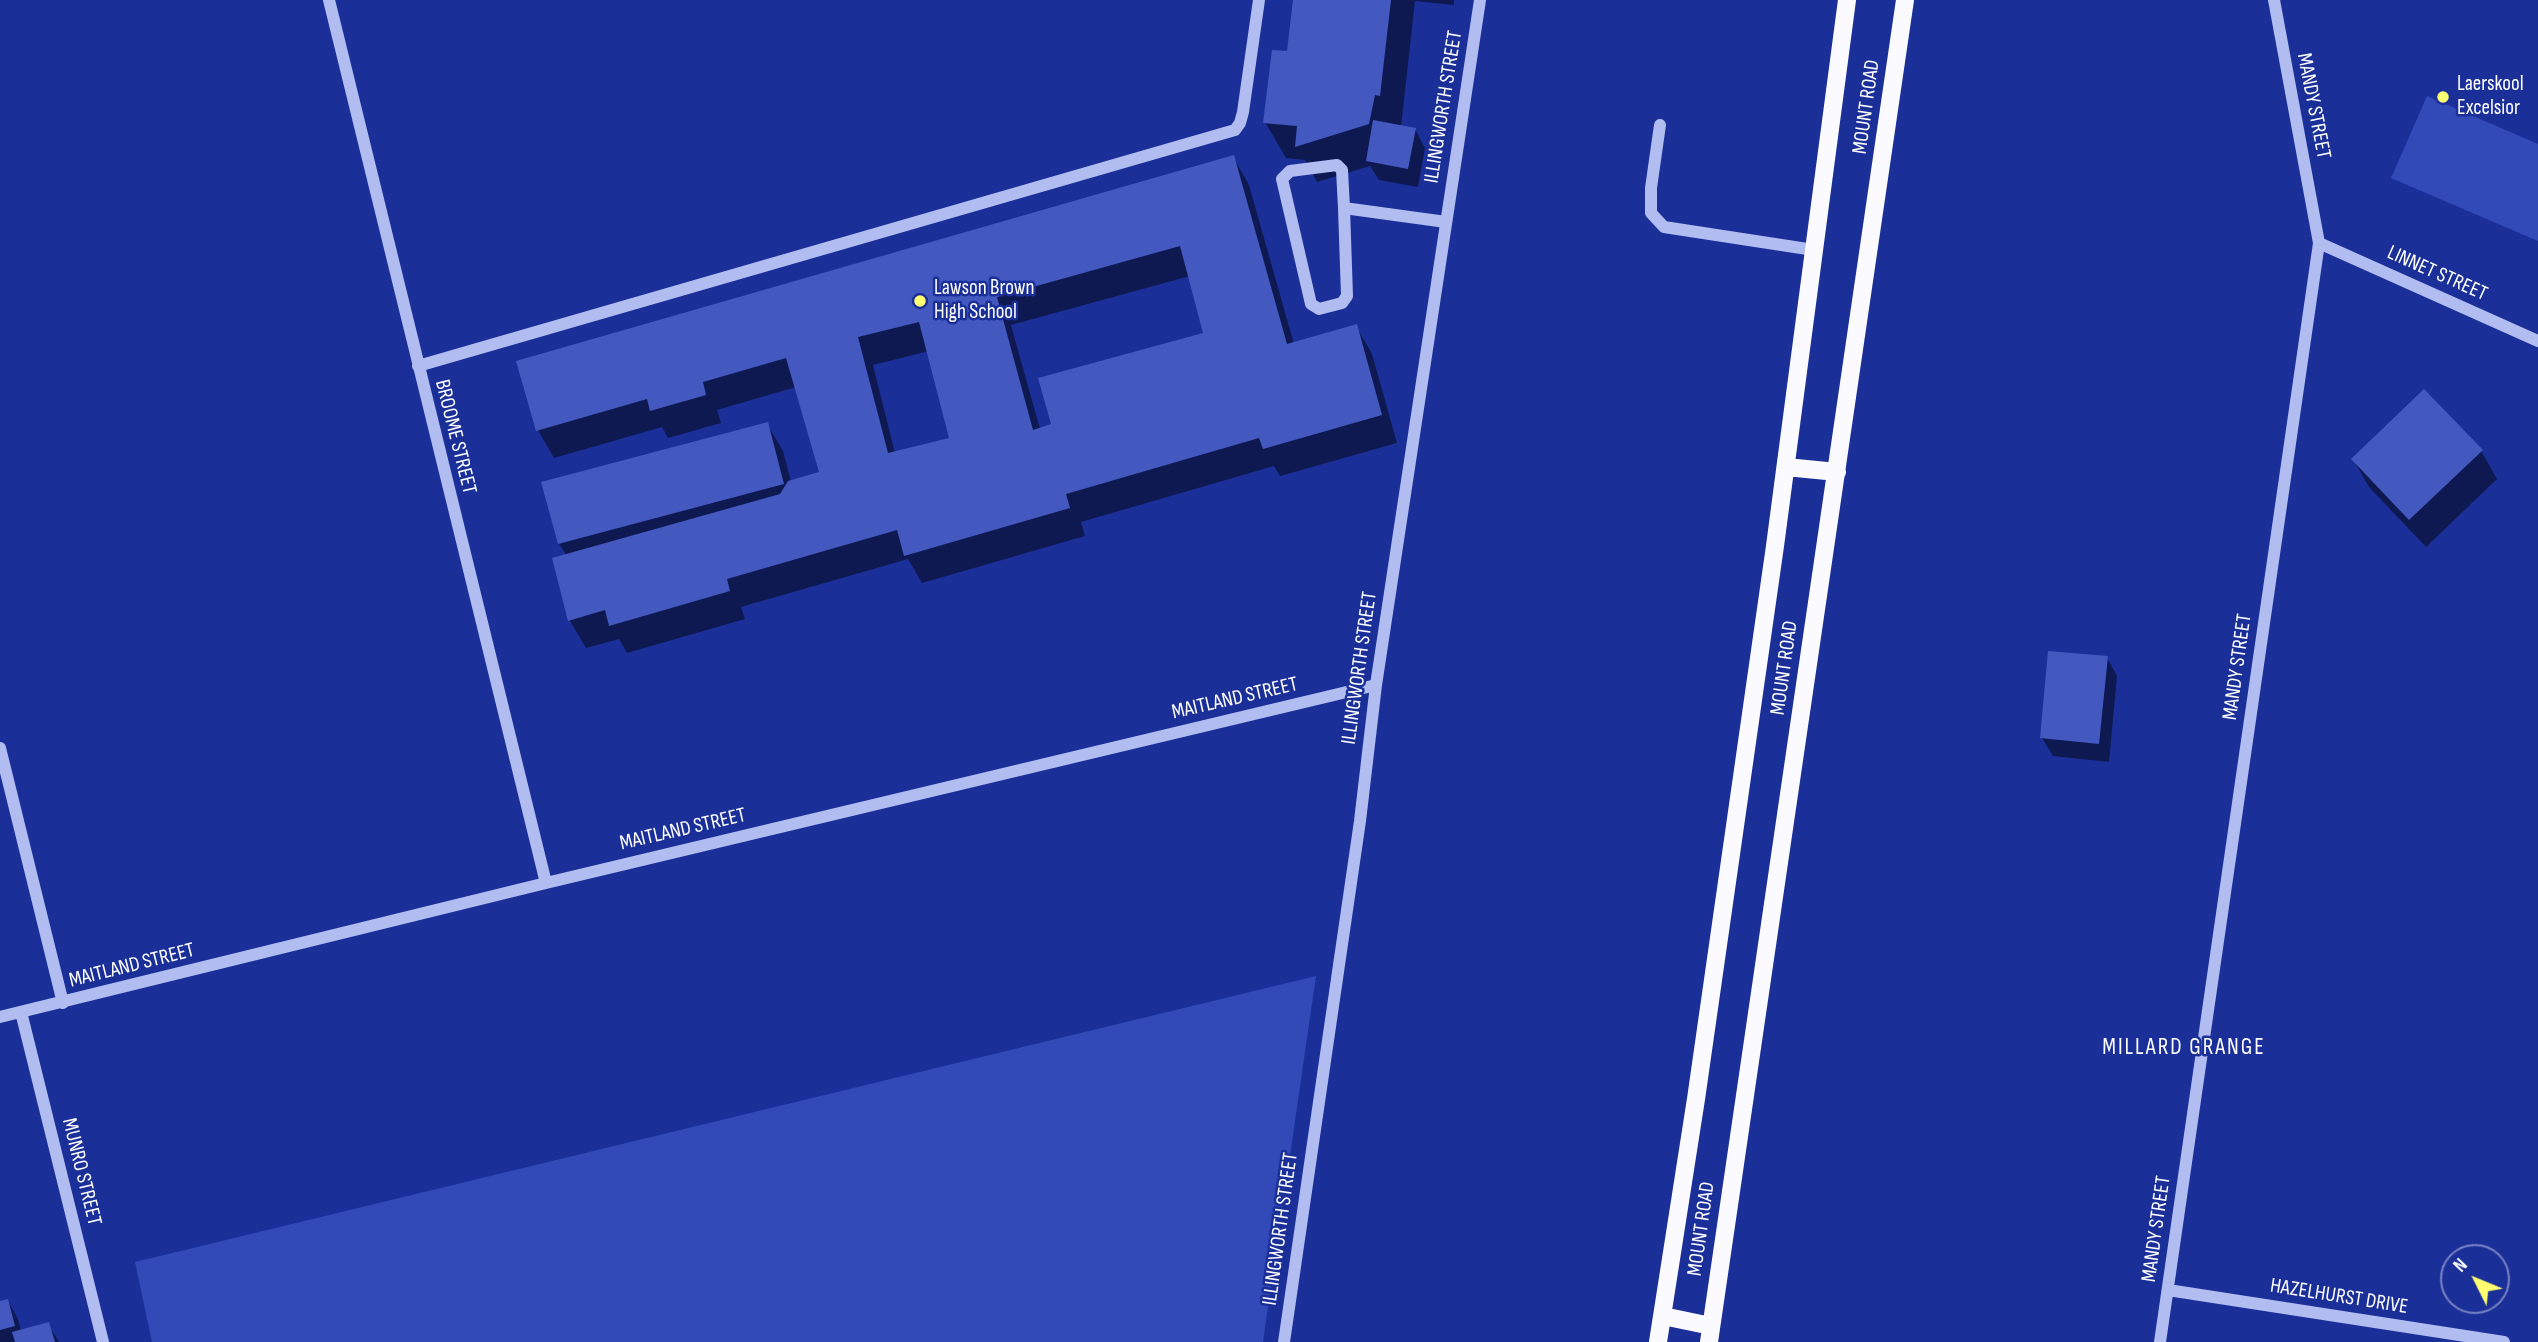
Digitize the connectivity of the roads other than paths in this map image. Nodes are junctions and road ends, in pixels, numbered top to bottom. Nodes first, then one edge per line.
1 (329, 0) edge
2 (1259, 0) edge
3 (1480, 0) edge
4 (1847, 0) edge
5 (1905, 0) edge
6 (2274, 0) edge
7 (1660, 125) dead end
8 (1345, 208) junction
9 (1447, 222) junction
10 (2319, 243) junction
11 (1814, 250) junction
12 (2538, 341) edge
13 (418, 366) junction
14 (1786, 467) junction
15 (1837, 472) junction
16 (1376, 685) junction
17 (0, 748) edge
18 (545, 883) junction
19 (63, 1003) junction
20 (21, 1012) junction
21 (0, 1017) edge
22 (2168, 1290) junction
23 (1662, 1316) junction
24 (1710, 1334) edge
25 (103, 1342) edge
26 (1284, 1342) edge
27 (1658, 1342) edge
28 (2160, 1342) edge
29 (2504, 1342) edge

1 - 13 street, BROOME STREET
2 - 13 street
3 - 9 street, ILLINGWORTH STREET
4 - 11 main road, MOUNT ROAD
5 - 15 main road, MOUNT ROAD
6 - 10 street, MANDY STREET
7 - 11 street
8 - 8 street
8 - 9 street
9 - 16 street, ILLINGWORTH STREET
10 - 12 street, LINNET STREET
10 - 22 street, MANDY STREET
11 - 14 main road, MOUNT ROAD
13 - 18 street, BROOME STREET
14 - 15 main road
14 - 23 main road, MOUNT ROAD
15 - 24 main road, MOUNT ROAD
16 - 18 street, MAITLAND STREET
16 - 26 street, ILLINGWORTH STREET
17 - 19 street
18 - 19 street, MAITLAND STREET
19 - 20 street, MAITLAND STREET
20 - 21 street, MAITLAND STREET
20 - 25 street, MUNRO STREET
22 - 28 street, MANDY STREET
22 - 29 street, HAZELHURST DRIVE
23 - 24 main road
23 - 27 main road, MOUNT ROAD

